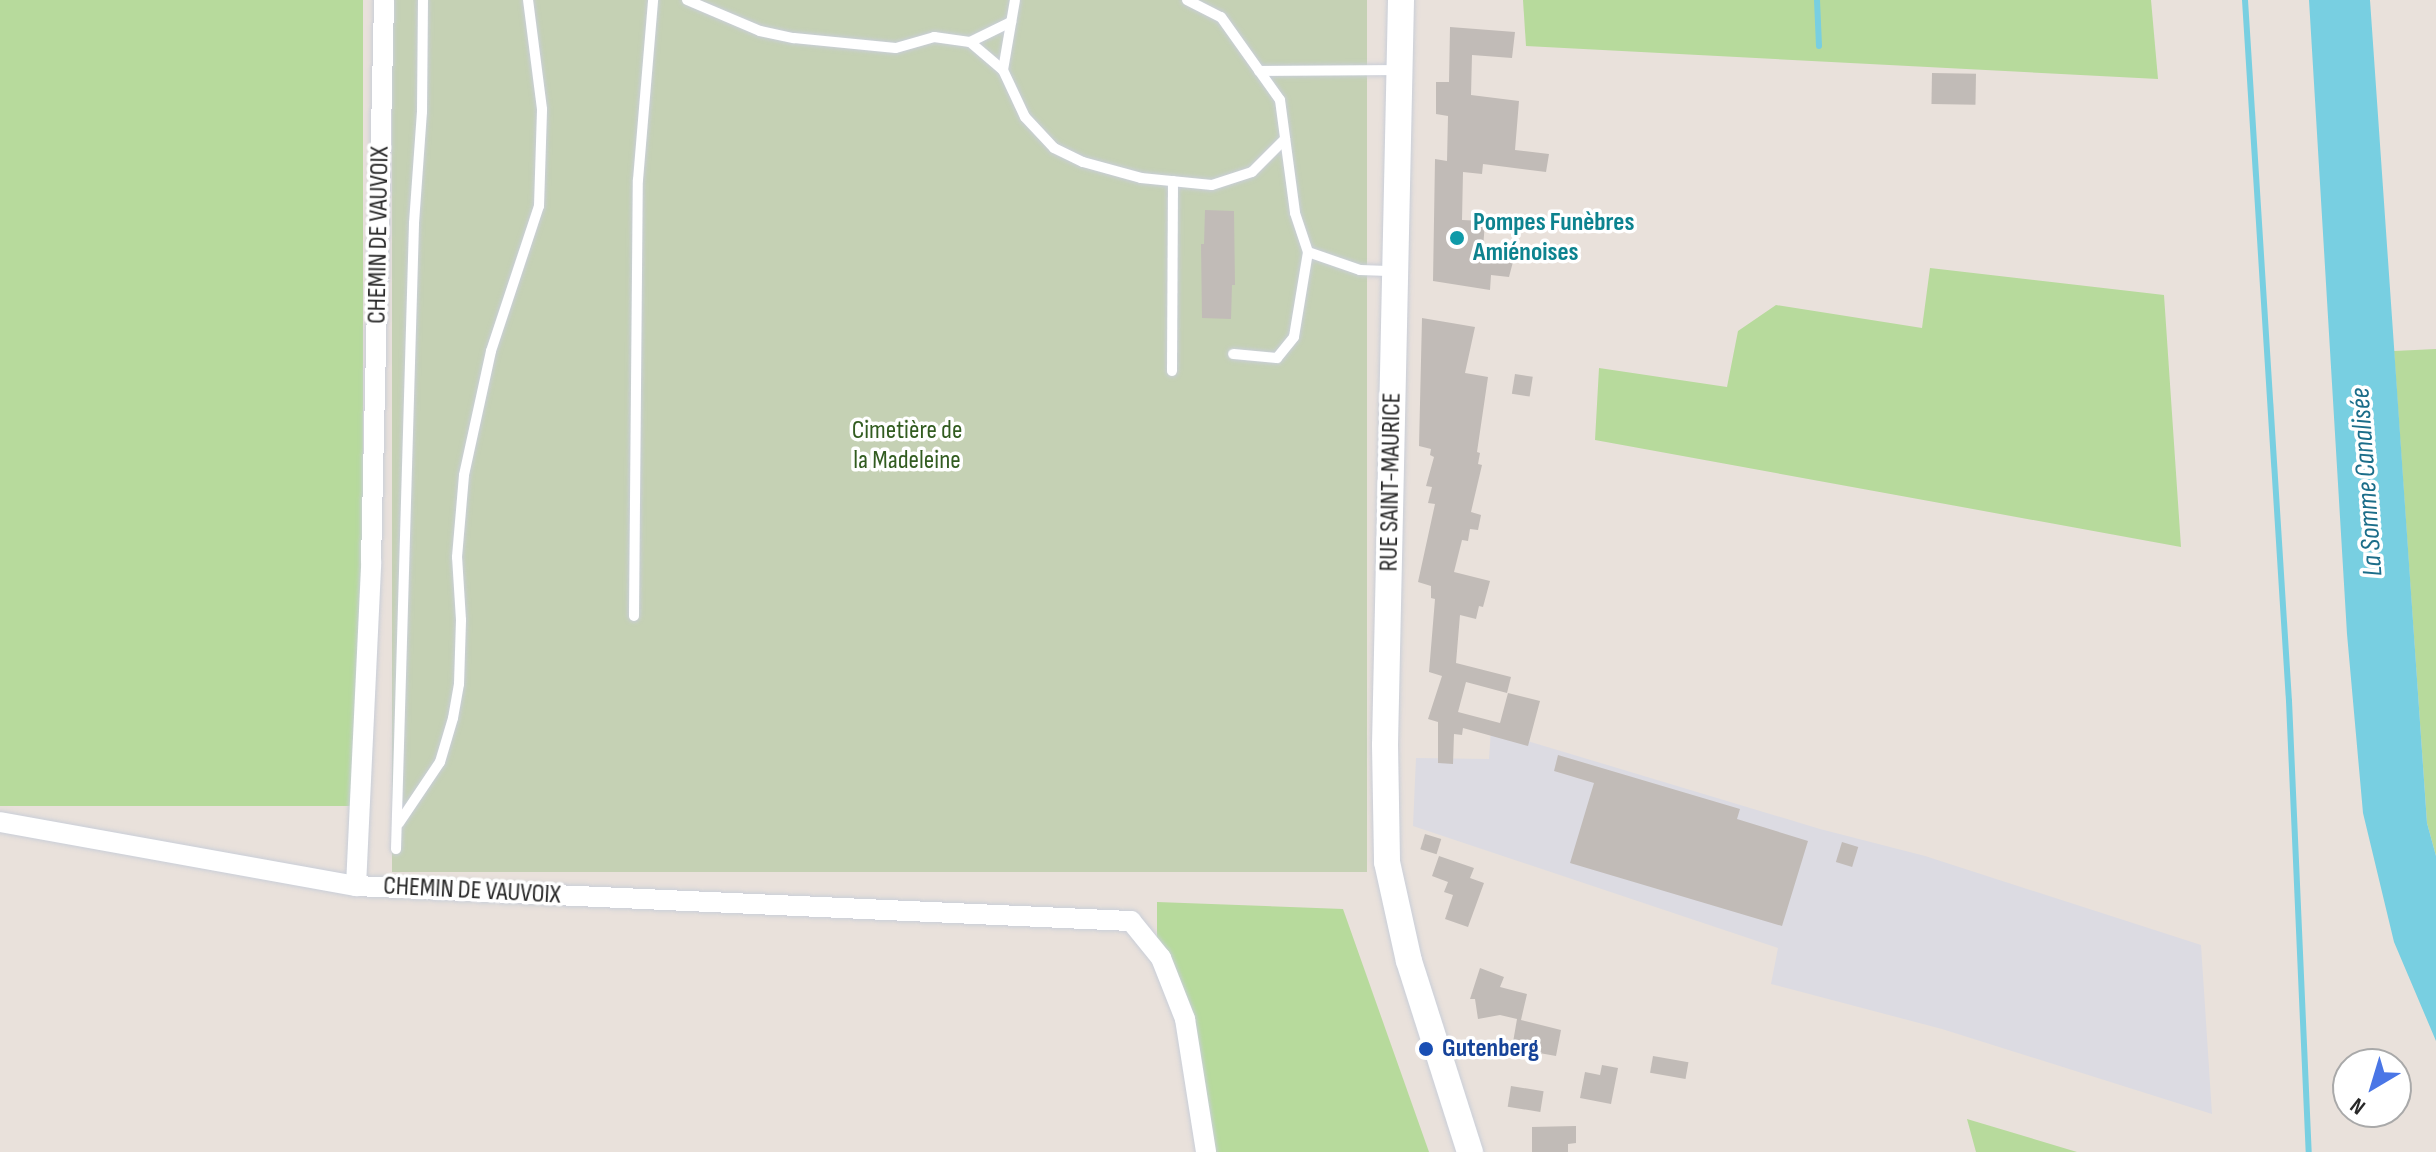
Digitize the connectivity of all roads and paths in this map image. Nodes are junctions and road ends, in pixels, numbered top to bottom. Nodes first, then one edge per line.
1 (384, 0) edge
2 (423, 0) edge
3 (528, 0) edge
4 (653, 0) edge
5 (687, 0) edge
6 (1015, 0) edge
7 (1187, 0) edge
8 (1401, 0) edge
9 (1011, 22) junction
10 (970, 42) junction
11 (1003, 70) junction
12 (1400, 70) junction
13 (1259, 71) junction
14 (1285, 139) junction
15 (1173, 181) junction
16 (1308, 252) junction
17 (1396, 272) junction
18 (1233, 354) dead end
19 (1172, 371) dead end
20 (634, 616) dead end
21 (0, 822) edge
22 (399, 823) junction
23 (396, 849) dead end
24 (356, 886) junction
25 (1206, 1152) edge
26 (1470, 1152) edge

1 - 24 street, CHEMIN DE VAUVOIX
2 - 22 lane
3 - 22 lane
4 - 20 lane
5 - 10 lane
6 - 9 lane
7 - 13 lane
8 - 12 street, RUE SAINT-MAURICE
9 - 10 lane
9 - 11 lane
10 - 11 lane
11 - 15 lane
12 - 13 lane
12 - 17 street, RUE SAINT-MAURICE
13 - 14 lane
14 - 15 lane
14 - 16 lane
15 - 19 lane
16 - 17 lane
16 - 18 lane
17 - 26 street, RUE SAINT-MAURICE
21 - 24 street
22 - 23 lane
24 - 25 street, CHEMIN DE VAUVOIX

